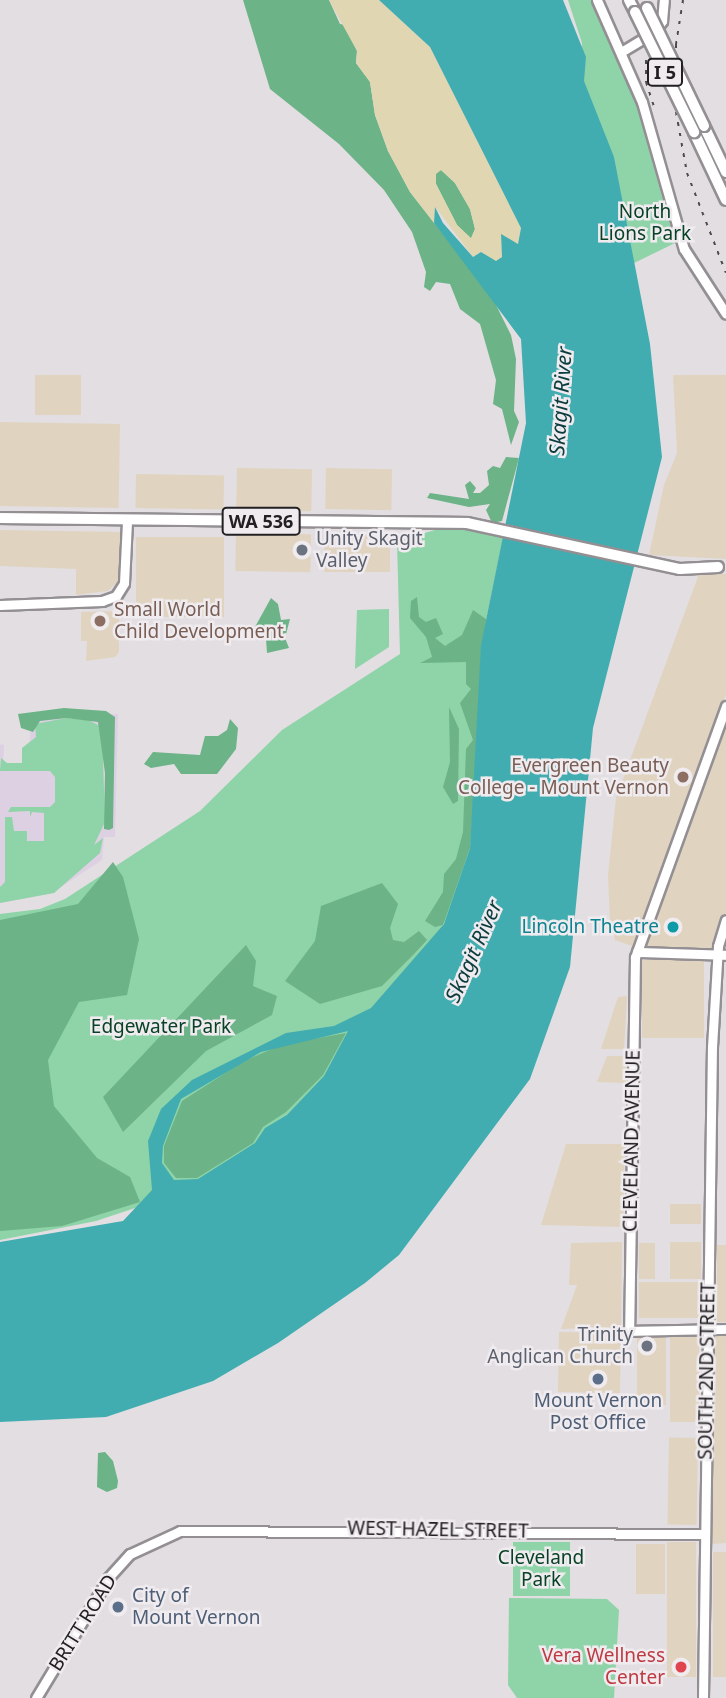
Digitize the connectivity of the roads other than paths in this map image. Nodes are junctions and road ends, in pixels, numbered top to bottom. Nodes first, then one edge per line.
1 (597, 0) edge
2 (629, 0) edge
3 (664, 0) edge
4 (645, 4) edge
5 (621, 52) junction
6 (699, 129) junction
7 (726, 172) edge
8 (726, 200) edge
9 (726, 314) edge
10 (0, 518) edge
11 (127, 521) junction
12 (722, 567) edge
13 (0, 605) edge
14 (726, 706) edge
15 (726, 920) edge
16 (637, 952) junction
17 (722, 955) edge
18 (708, 1329) junction
19 (726, 1329) edge
20 (171, 1534) joint
21 (705, 1534) junction
22 (36, 1698) edge
23 (703, 1698) edge

1 - 5 street
2 - 6 highway, I 5, bridge
3 - 5 street
4 - 6 highway, I 5, bridge
5 - 9 street
6 - 7 highway, I 5
6 - 8 highway, I 5
10 - 11 main road, WA 536
11 - 12 main road, WA 536
11 - 13 street
14 - 16 street, CLEVELAND AVENUE
15 - 17 street, SOUTH 2ND STREET
16 - 17 street
16 - 18 street, CLEVELAND AVENUE
17 - 18 street, SOUTH 2ND STREET
18 - 19 street
18 - 21 street, SOUTH 2ND STREET
20 - 21 street, WEST HAZEL STREET
20 - 22 street, BRITT ROAD
21 - 23 street, SOUTH 2ND STREET

